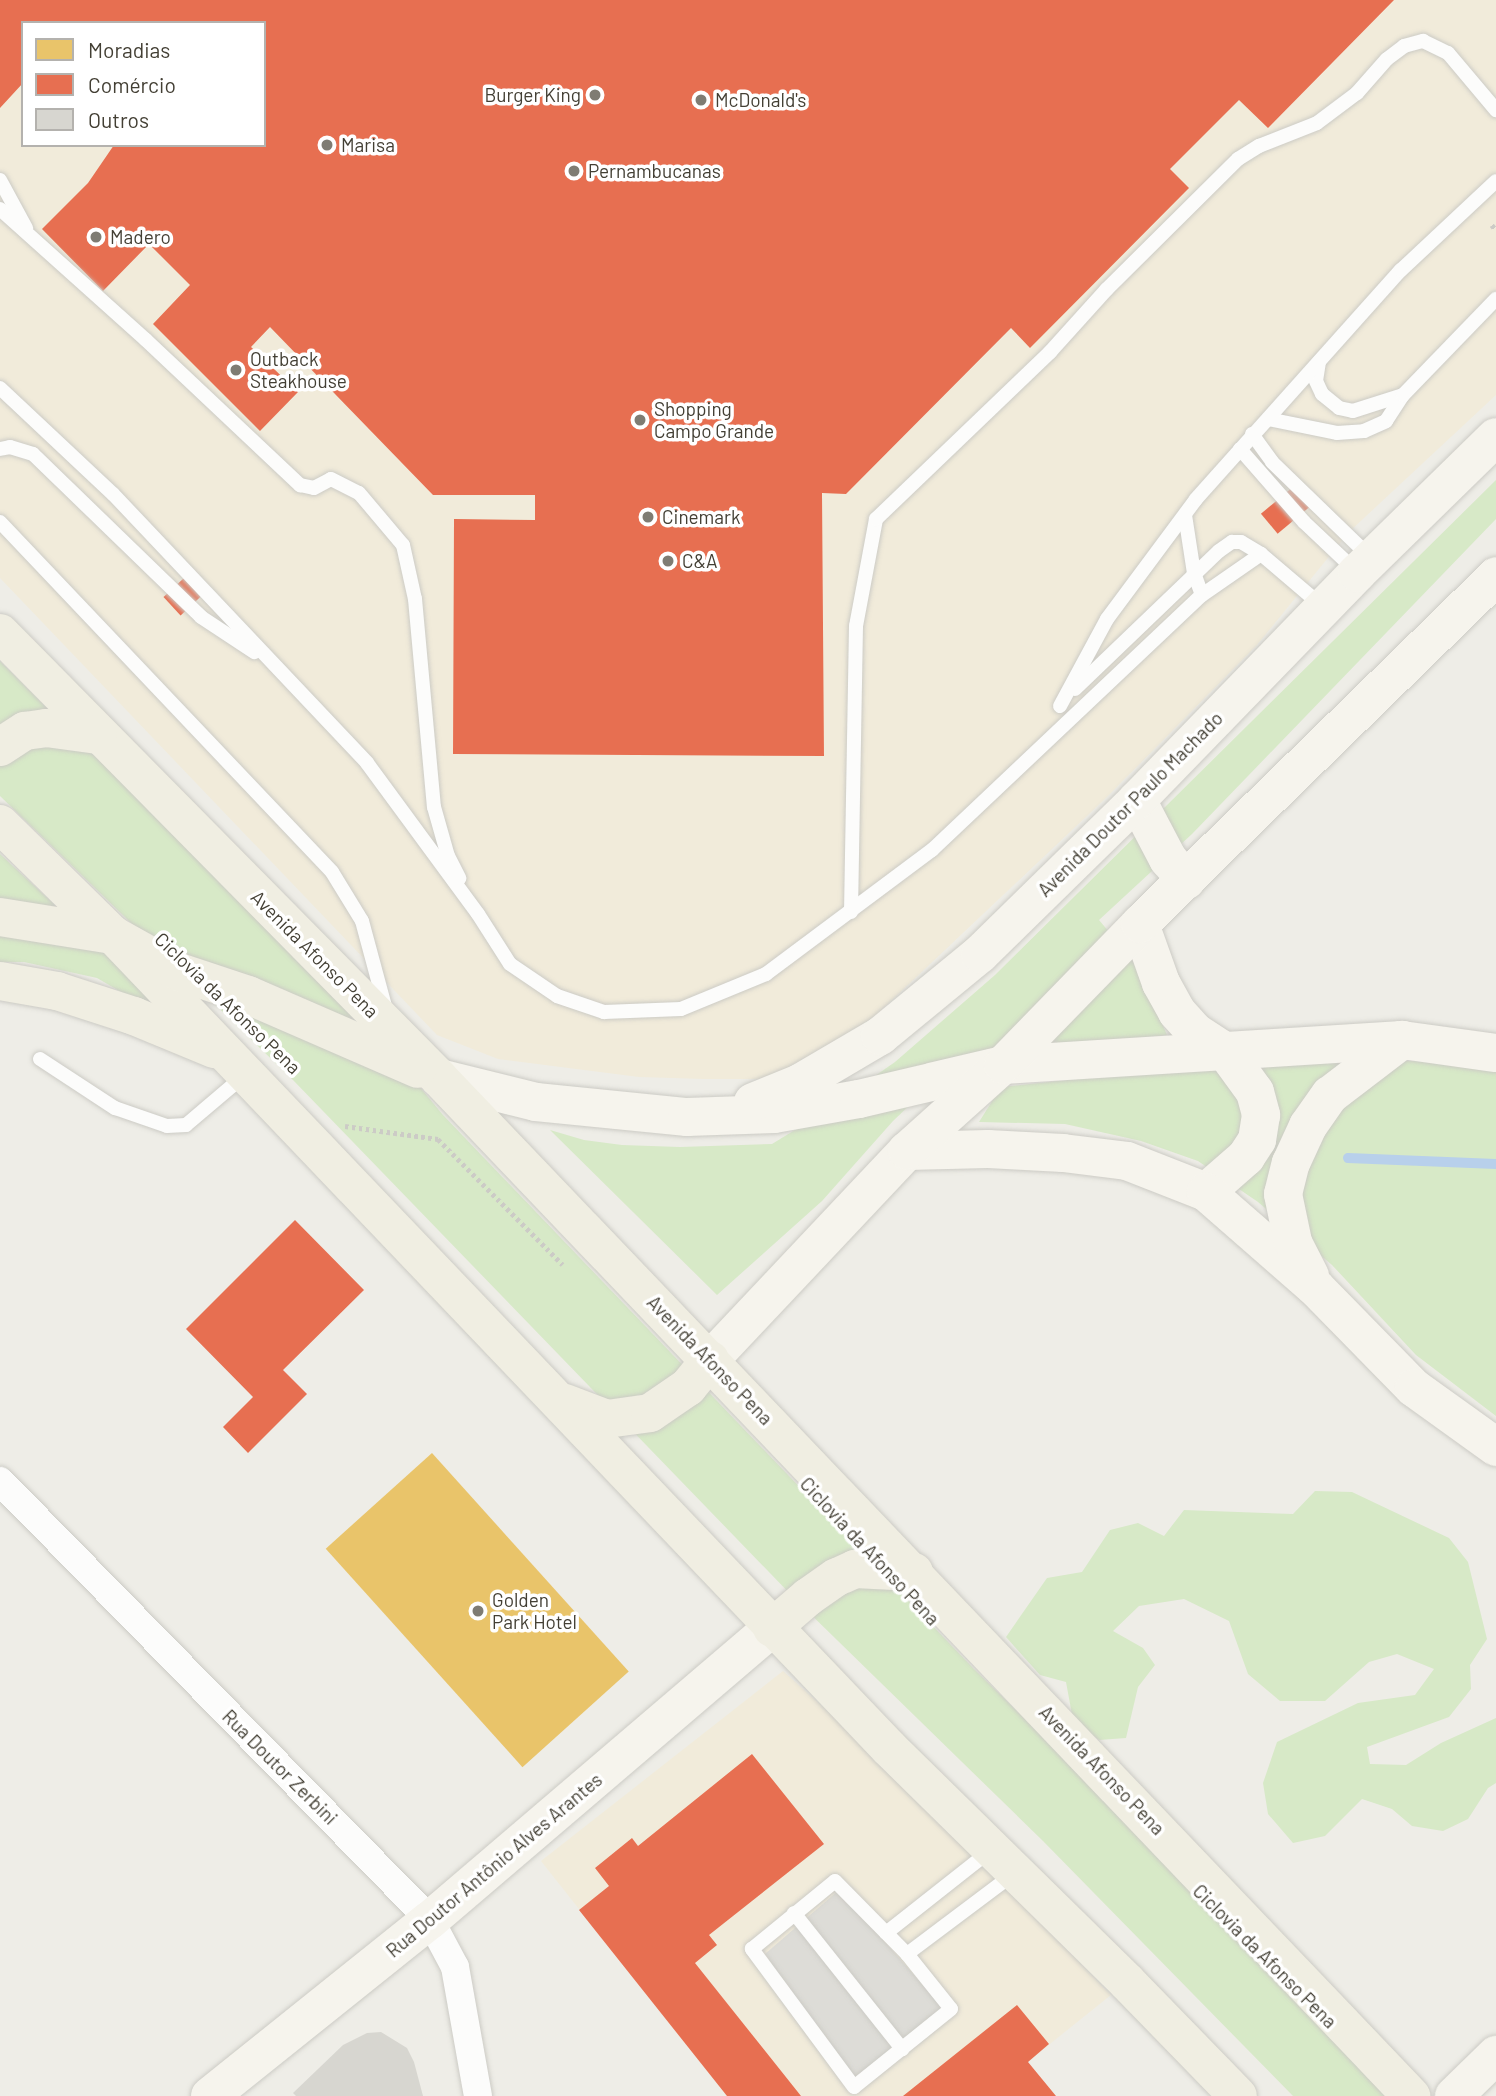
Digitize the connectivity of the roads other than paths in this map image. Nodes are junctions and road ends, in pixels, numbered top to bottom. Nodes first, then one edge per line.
1 (1496, 110) edge
2 (0, 180) edge
3 (1496, 181) edge
4 (0, 209) edge
5 (29, 232) junction
6 (1496, 299) edge
7 (1320, 361) junction
8 (0, 388) edge
9 (1403, 395) junction
10 (1268, 419) junction
11 (1252, 434) junction
12 (1496, 437) edge
13 (0, 449) edge
14 (1240, 449) junction
15 (1185, 515) junction
16 (0, 522) edge
17 (1261, 554) junction
18 (1364, 566) junction
19 (1194, 573) junction
20 (1496, 576) edge
21 (1202, 595) junction
22 (1323, 607) junction
23 (0, 633) edge
24 (276, 667) junction
25 (1060, 706) junction
26 (1075, 716) junction
27 (98, 735) junction
28 (0, 747) edge
29 (1137, 800) junction
30 (0, 824) edge
31 (1186, 880) junction
32 (851, 912) junction
33 (478, 914) junction
34 (0, 916) edge
35 (1140, 924) junction
36 (113, 935) junction
37 (0, 981) edge
38 (392, 1032) junction
39 (1402, 1040) junction
40 (1226, 1052) junction
41 (1496, 1053) edge
42 (40, 1059) dead end
43 (236, 1064) junction
44 (1003, 1065) junction
45 (439, 1078) junction
46 (722, 1115) junction
47 (907, 1151) junction
48 (1206, 1192) junction
49 (1315, 1287) junction
50 (710, 1360) junction
51 (559, 1401) junction
52 (1496, 1447) edge
53 (4, 1494) edge
54 (914, 1573) junction
55 (772, 1628) junction
56 (1003, 1862) junction
57 (794, 1913) junction
58 (430, 1920) junction
59 (886, 1933) junction
60 (907, 1954) junction
61 (902, 2049) junction
62 (1496, 2055) edge
63 (210, 2096) edge
64 (478, 2096) edge
65 (1238, 2096) edge
66 (1411, 2096) edge
67 (1454, 2096) edge

1 - 32 lane
2 - 5 lane
3 - 7 lane
4 - 5 lane
5 - 33 lane
6 - 9 lane
7 - 9 lane
7 - 10 lane
8 - 24 lane
9 - 10 lane
10 - 11 lane
11 - 14 lane
11 - 18 lane
12 - 18 main road, Avenida Doutor Paulo Machado
13 - 24 lane
14 - 15 lane
14 - 18 lane
15 - 19 lane
15 - 25 lane
16 - 38 lane
17 - 19 lane
17 - 21 lane
17 - 22 lane
18 - 22 main road, Avenida Doutor Paulo Machado
19 - 21 lane
19 - 25 lane
20 - 31 main road
21 - 26 lane
22 - 29 main road, Avenida Doutor Paulo Machado
23 - 27 main road, Avenida Afonso Pena
24 - 33 lane
25 - 26 lane
26 - 32 lane
27 - 28 main road
27 - 38 main road, Avenida Afonso Pena
29 - 31 main road
29 - 46 main road, Avenida Doutor Paulo Machado
30 - 36 main road
31 - 35 main road
32 - 33 lane
34 - 36 main road
35 - 40 main road
35 - 44 main road
36 - 43 main road
36 - 45 main road
37 - 43 main road
38 - 45 main road, Avenida Afonso Pena
39 - 40 main road
39 - 41 main road
39 - 49 main road
40 - 44 main road
40 - 48 main road
42 - 43 lane
43 - 51 main road
44 - 46 main road
44 - 47 main road
45 - 46 main road
45 - 50 main road, Avenida Afonso Pena
47 - 48 main road
47 - 50 main road
48 - 49 main road
49 - 52 main road
50 - 51 main road
50 - 54 main road, Avenida Afonso Pena
51 - 55 main road
53 - 58 street, Rua Doutor Zerbini
54 - 55 main road
54 - 66 main road, Avenida Afonso Pena
55 - 56 main road
55 - 58 main road, Rua Doutor Antônio Alves Arantes
56 - 59 lane
56 - 60 lane
56 - 65 main road
57 - 59 lane
57 - 61 lane
57 - 61 lane
58 - 63 main road, Rua Doutor Antônio Alves Arantes
58 - 64 street, Rua Doutor Zerbini
59 - 60 lane
60 - 61 lane
62 - 67 main road

